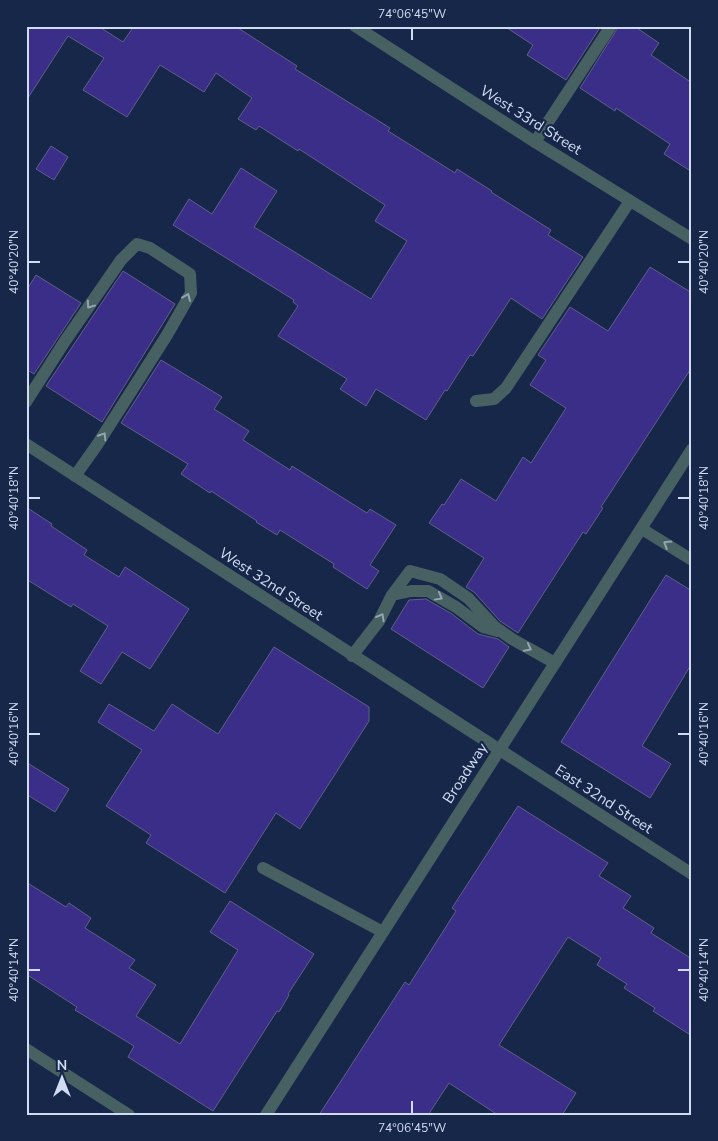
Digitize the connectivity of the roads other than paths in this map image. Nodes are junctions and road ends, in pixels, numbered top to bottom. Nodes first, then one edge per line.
1 (355, 26) edge
2 (611, 26) edge
3 (534, 142) junction
4 (630, 201) junction
5 (692, 239) edge
6 (476, 401) dead end
7 (26, 402) edge
8 (26, 444) edge
9 (692, 449) edge
10 (75, 476) junction
11 (642, 529) junction
12 (692, 560) edge
13 (392, 595) junction
14 (502, 632) junction
15 (352, 656) junction
16 (555, 663) junction
17 (498, 750) junction
18 (263, 868) dead end
19 (692, 874) edge
20 (383, 932) junction
21 (26, 1049) edge
22 (129, 1115) edge
23 (266, 1115) edge

1 - 3 street, West 33rd Street
2 - 3 street
3 - 4 street, West 33rd Street
4 - 5 street, West 33rd Street
4 - 6 street
10 -> 7 street
8 - 10 street, West 32nd Street
9 - 11 street, Broadway
10 - 15 street, West 32nd Street
12 -> 11 street
11 - 16 street, Broadway
13 -> 14 street
13 - 14 street
15 -> 13 street
14 -> 16 street
15 - 17 street, West 32nd Street
16 - 17 street, Broadway
17 - 19 street, East 32nd Street
17 - 20 street, Broadway
18 - 20 street
20 - 23 street, Broadway
21 - 22 street

